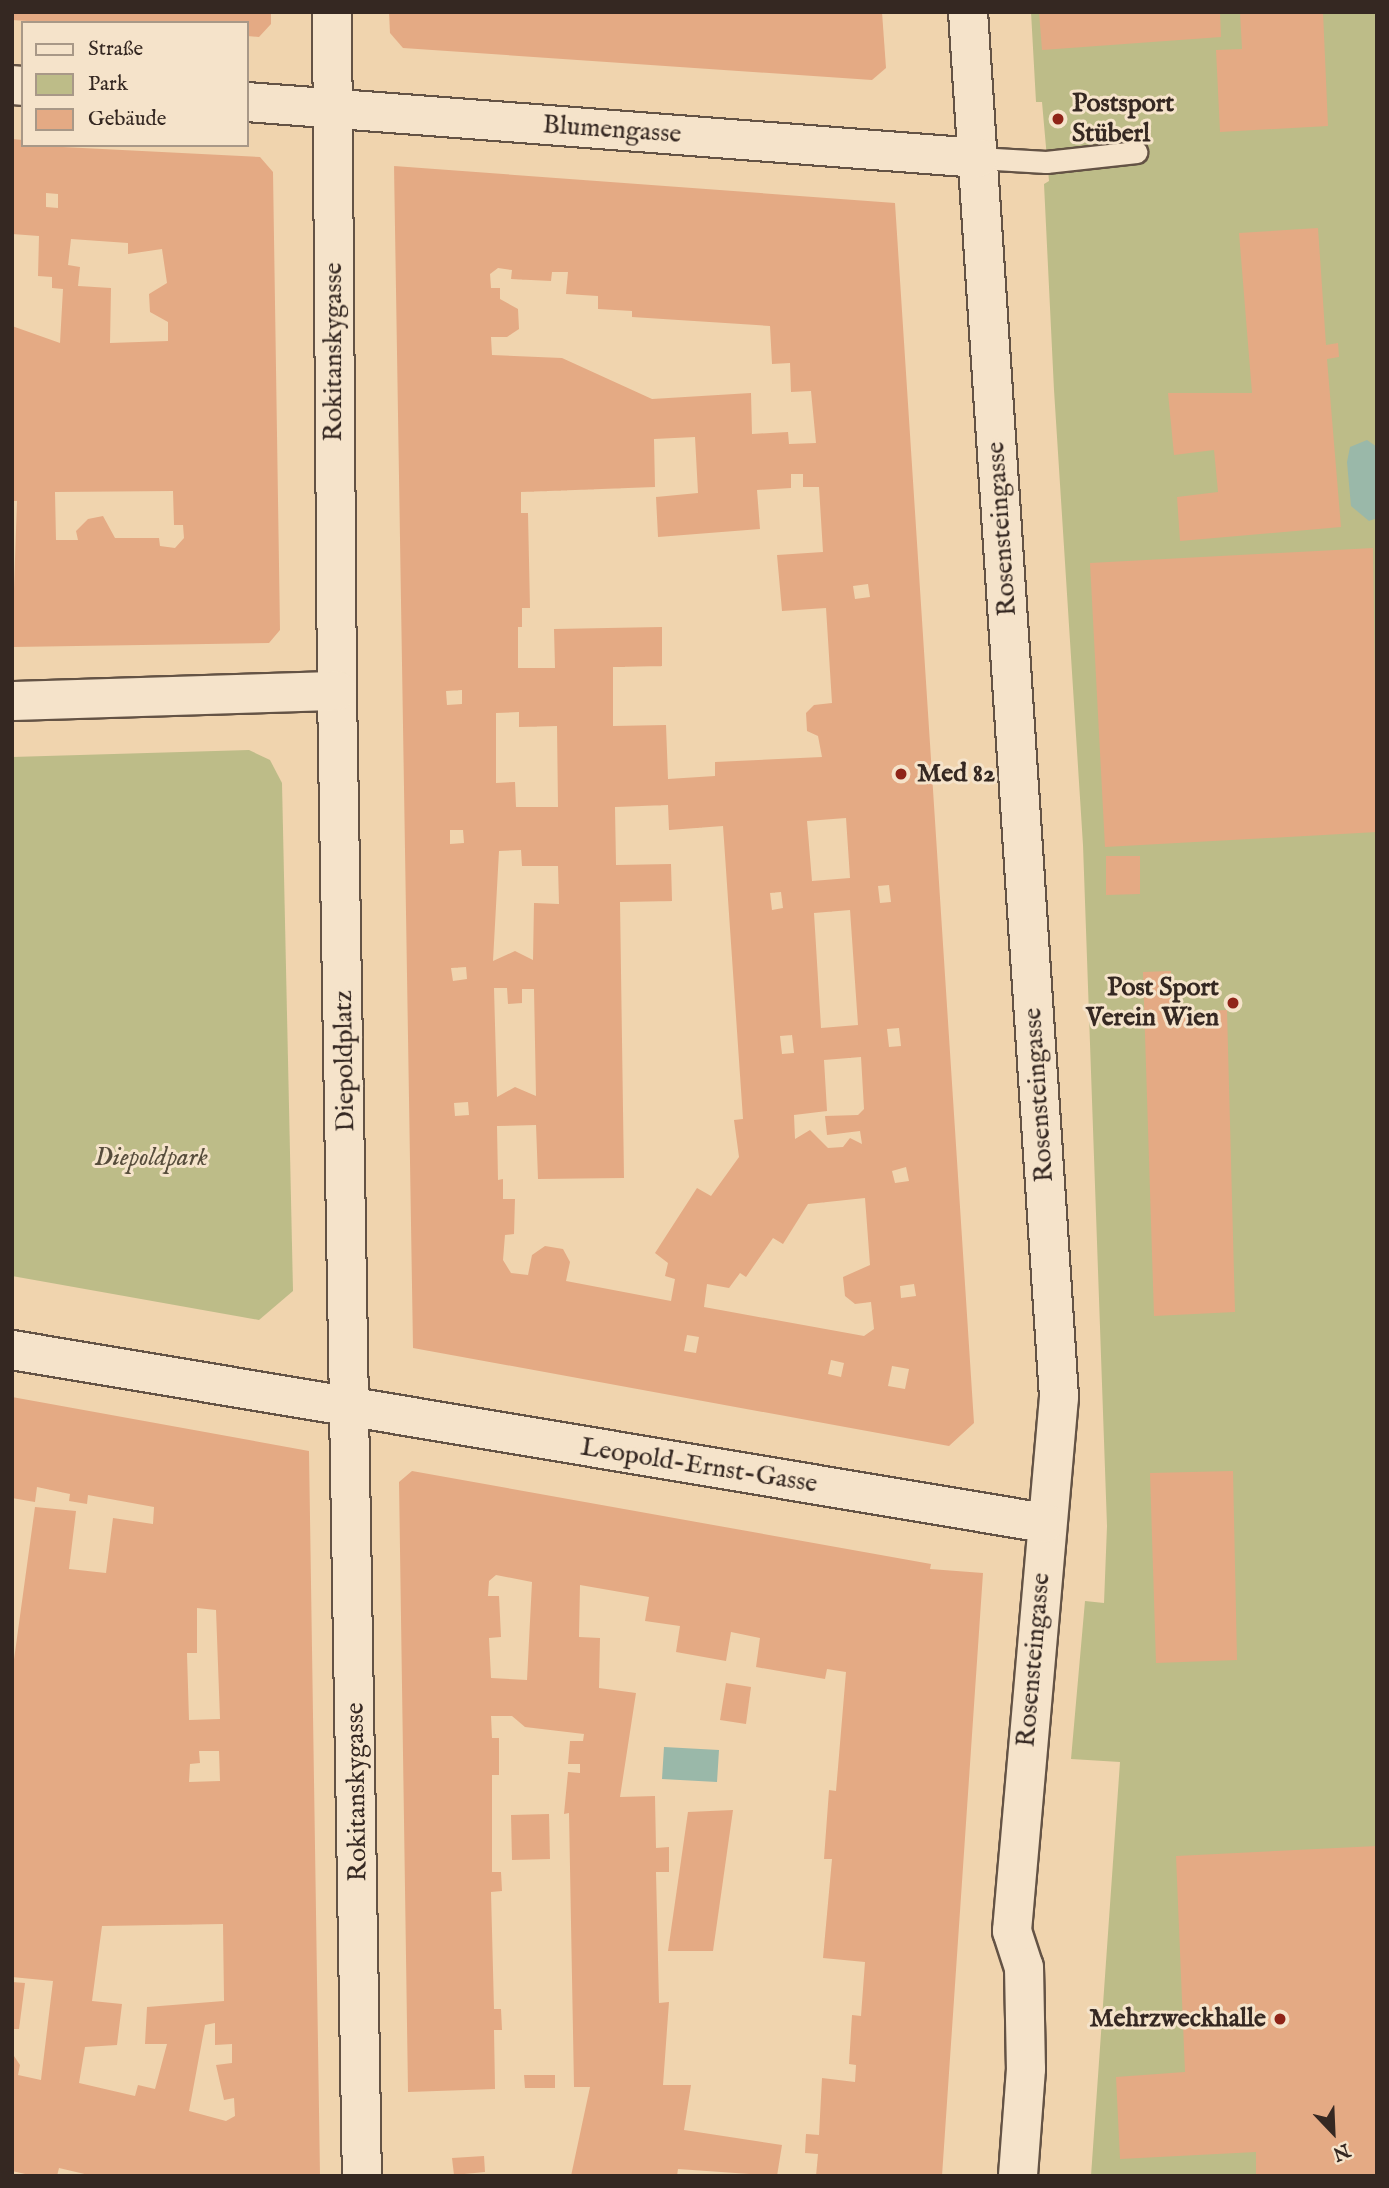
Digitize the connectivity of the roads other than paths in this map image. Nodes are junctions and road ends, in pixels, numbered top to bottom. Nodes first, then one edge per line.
1 (331, 12) edge
2 (968, 12) edge
3 (248, 102) edge
4 (332, 109) junction
5 (1136, 152) dead end
6 (978, 158) junction
7 (337, 691) junction
8 (12, 701) edge
9 (12, 1350) edge
10 (352, 1409) junction
11 (1045, 1522) junction
12 (362, 2176) edge
13 (1018, 2176) edge

1 - 4 street, Rokitanskygasse
2 - 6 street, Rosensteingasse
3 - 4 street, Blumengasse
4 - 6 street, Blumengasse
4 - 7 street, Rokitanskygasse
5 - 6 lane
6 - 11 street, Rosensteingasse
7 - 8 street
7 - 10 street, Diepoldplatz
9 - 10 street
10 - 11 street, Leopold-Ernst-Gasse
10 - 12 street, Rokitanskygasse
11 - 13 street, Rosensteingasse

